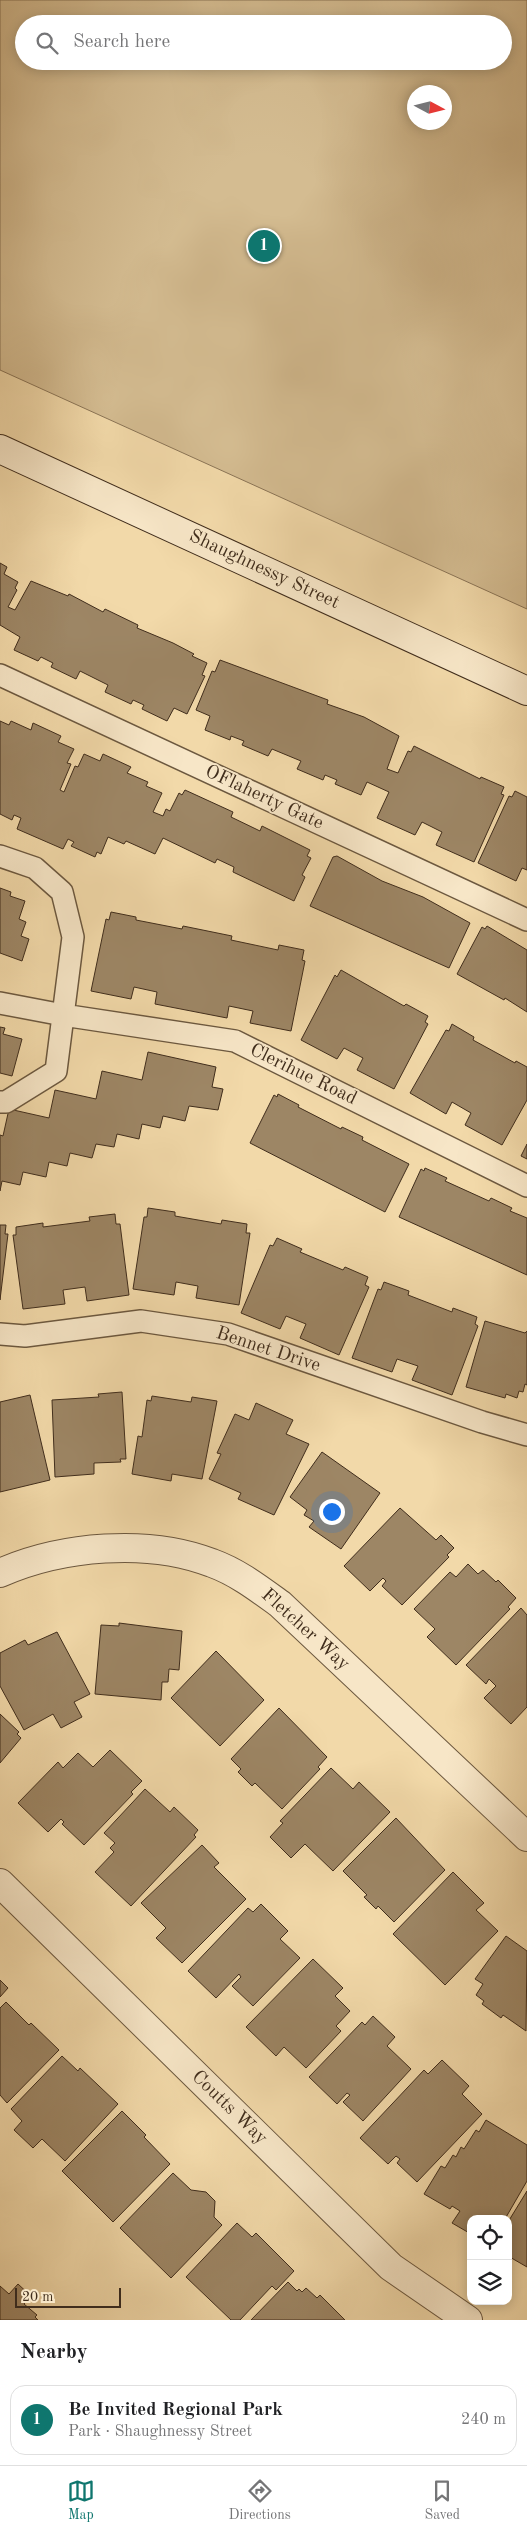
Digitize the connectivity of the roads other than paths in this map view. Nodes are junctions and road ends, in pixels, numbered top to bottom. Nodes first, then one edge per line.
1 (0, 449) edge
2 (0, 676) edge
3 (527, 691) edge
4 (0, 856) edge
5 (527, 920) edge
6 (0, 1003) edge
7 (63, 1015) junction
8 (0, 1102) edge
9 (527, 1186) edge
10 (0, 1334) edge
11 (527, 1435) edge
12 (0, 1572) edge
13 (527, 1837) edge
14 (0, 1883) edge
15 (468, 2320) edge

1 - 3 street, Shaughnessy Street
2 - 5 lane, OFlaherty Gate
4 - 7 lane
6 - 7 lane, Clerihue Road
7 - 8 lane
7 - 9 lane, Clerihue Road
10 - 11 lane, Bennet Drive
12 - 13 street, Fletcher Way
14 - 15 street, Coutts Way

